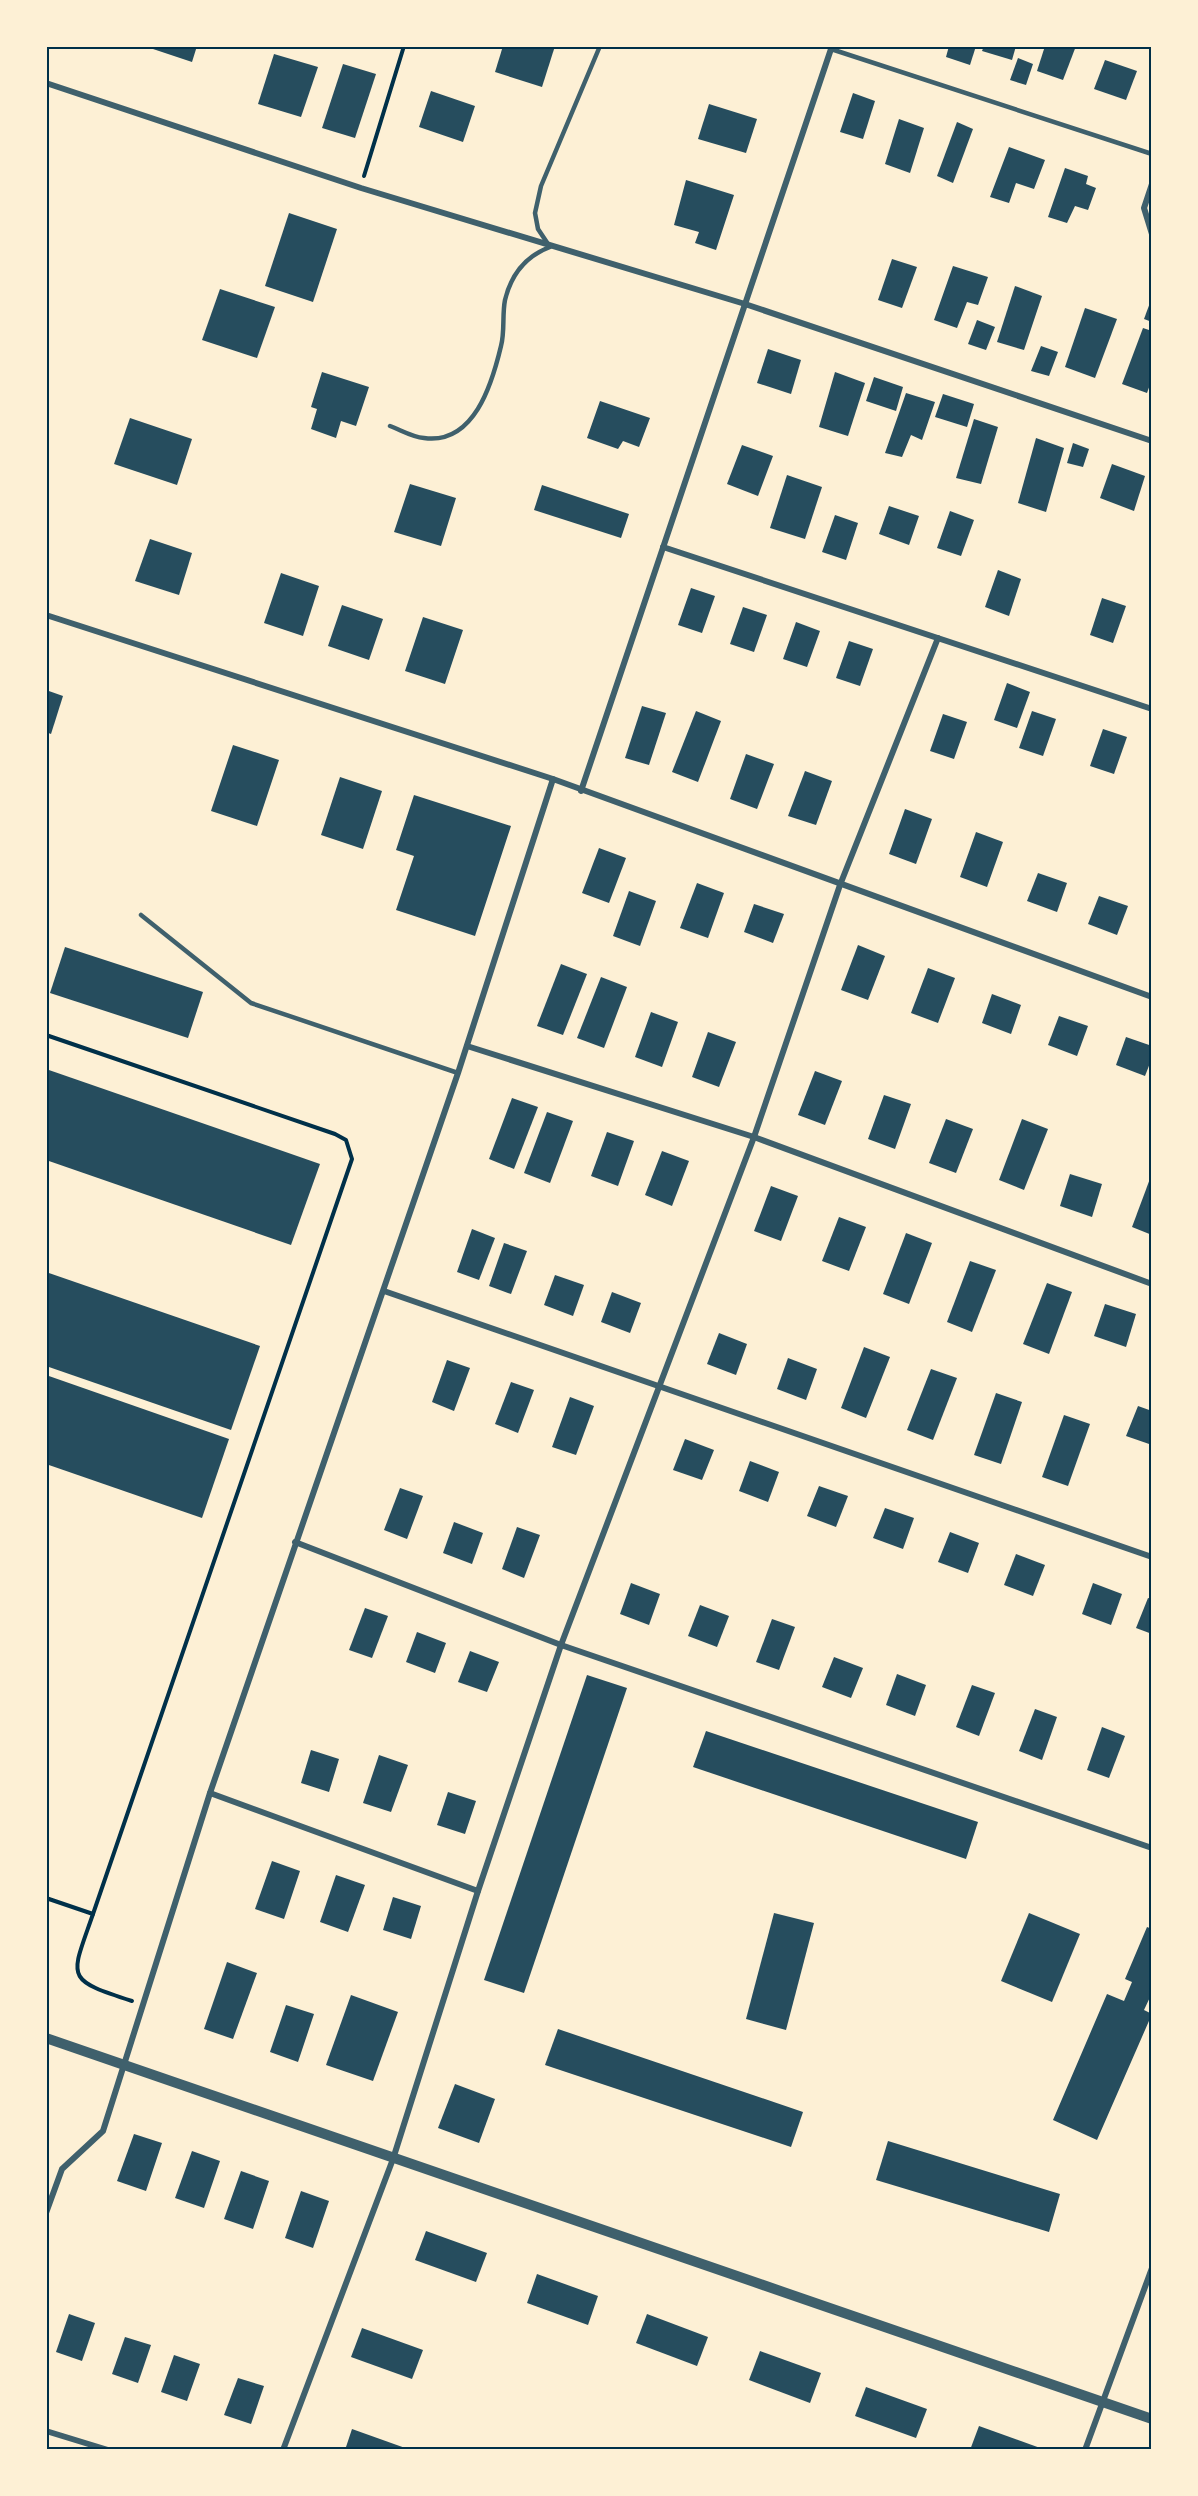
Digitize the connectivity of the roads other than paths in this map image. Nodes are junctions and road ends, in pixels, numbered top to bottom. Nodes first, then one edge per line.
1 (600, 46) edge
2 (831, 48) edge
3 (46, 83) edge
4 (1152, 154) edge
5 (1152, 184) edge
6 (1152, 234) edge
7 (550, 247) junction
8 (745, 304) junction
9 (390, 426) dead end
10 (1152, 441) edge
11 (663, 547) junction
12 (46, 615) edge
13 (938, 638) junction
14 (1152, 709) edge
15 (554, 779) junction
16 (581, 791) junction
17 (840, 885) junction
18 (141, 915) dead end
19 (1152, 997) edge
20 (467, 1046) junction
21 (458, 1073) junction
22 (754, 1137) junction
23 (1152, 1284) edge
24 (384, 1292) junction
25 (660, 1389) junction
26 (296, 1542) junction
27 (1152, 1557) edge
28 (561, 1645) junction
29 (210, 1793) junction
30 (1152, 1848) edge
31 (478, 1891) junction
32 (46, 2038) edge
33 (124, 2064) junction
34 (393, 2159) junction
35 (46, 2213) edge
36 (1152, 2268) edge
37 (1103, 2402) junction
38 (1152, 2420) edge
39 (46, 2431) edge
40 (108, 2450) edge
41 (283, 2450) edge
42 (1086, 2450) edge

1 - 7 lane
2 - 4 lane
2 - 8 street
3 - 7 street
5 - 6 street
7 - 8 street
7 - 9 lane
8 - 10 street
8 - 11 street
11 - 13 street
11 - 16 street
12 - 15 street
13 - 14 street
13 - 17 street
15 - 16 street
15 - 20 street
16 - 17 street
17 - 19 street
17 - 22 street
18 - 21 lane
20 - 21 street
20 - 22 street
21 - 24 street
22 - 23 street
22 - 25 street
24 - 25 street
24 - 26 street
25 - 27 street
25 - 28 street
26 - 28 street
26 - 29 street
28 - 30 street
28 - 31 street
29 - 31 street
29 - 33 street
31 - 34 street
32 - 33 street
33 - 34 street
33 - 35 street
34 - 37 street
34 - 41 street
36 - 37 street
37 - 38 street
37 - 42 street
39 - 40 street

